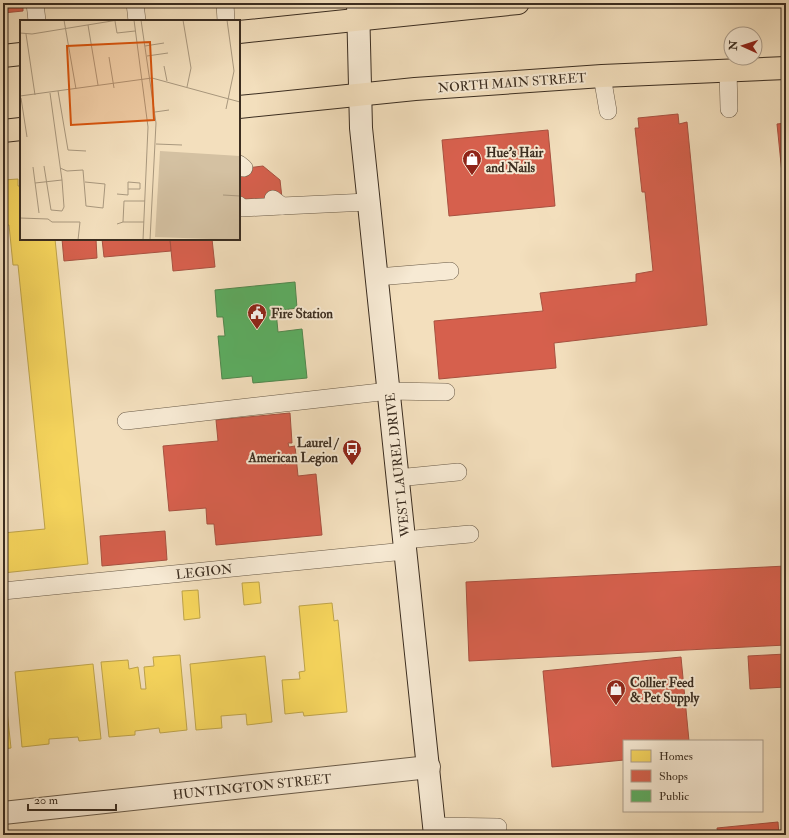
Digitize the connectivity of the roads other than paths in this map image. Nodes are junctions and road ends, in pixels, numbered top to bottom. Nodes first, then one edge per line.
1 (35, 3) edge
2 (135, 3) edge
3 (224, 3) edge
4 (518, 3) edge
5 (357, 12) edge
6 (37, 20) edge
7 (137, 20) edge
8 (226, 20) edge
9 (240, 32) edge
10 (20, 54) edge
11 (3, 56) edge
12 (786, 68) edge
13 (728, 70) junction
14 (602, 76) junction
15 (359, 95) junction
16 (240, 107) edge
17 (729, 109) dead end
18 (608, 112) dead end
19 (20, 129) edge
20 (3, 131) edge
21 (368, 202) junction
22 (240, 206) edge
23 (450, 271) dead end
24 (377, 277) junction
25 (389, 391) junction
26 (446, 392) dead end
27 (126, 421) dead end
28 (458, 472) dead end
29 (398, 478) junction
30 (470, 534) dead end
31 (405, 546) junction
32 (3, 590) edge
33 (428, 767) junction
34 (3, 813) edge
35 (498, 827) dead end
36 (435, 830) edge

1 - 6 lane
2 - 7 lane
3 - 8 lane
4 - 5 main road
5 - 9 main road
5 - 15 main road, WEST LAUREL DRIVE
10 - 11 main road
12 - 13 main road, NORTH MAIN STREET
13 - 14 main road, NORTH MAIN STREET
13 - 17 lane
14 - 15 main road, NORTH MAIN STREET
14 - 18 lane
15 - 16 main road, NORTH MAIN STREET
15 - 21 main road, WEST LAUREL DRIVE
19 - 20 main road
21 - 22 lane
21 - 24 main road, WEST LAUREL DRIVE
23 - 24 lane
24 - 25 main road, WEST LAUREL DRIVE
25 - 26 lane
25 - 27 lane
25 - 29 main road, WEST LAUREL DRIVE
28 - 29 lane
29 - 31 main road, WEST LAUREL DRIVE
30 - 31 lane, LEGION
31 - 32 lane, LEGION
31 - 33 main road, WEST LAUREL DRIVE
33 - 34 main road, HUNTINGTON STREET
33 - 36 main road, WEST LAUREL DRIVE
35 - 36 lane

